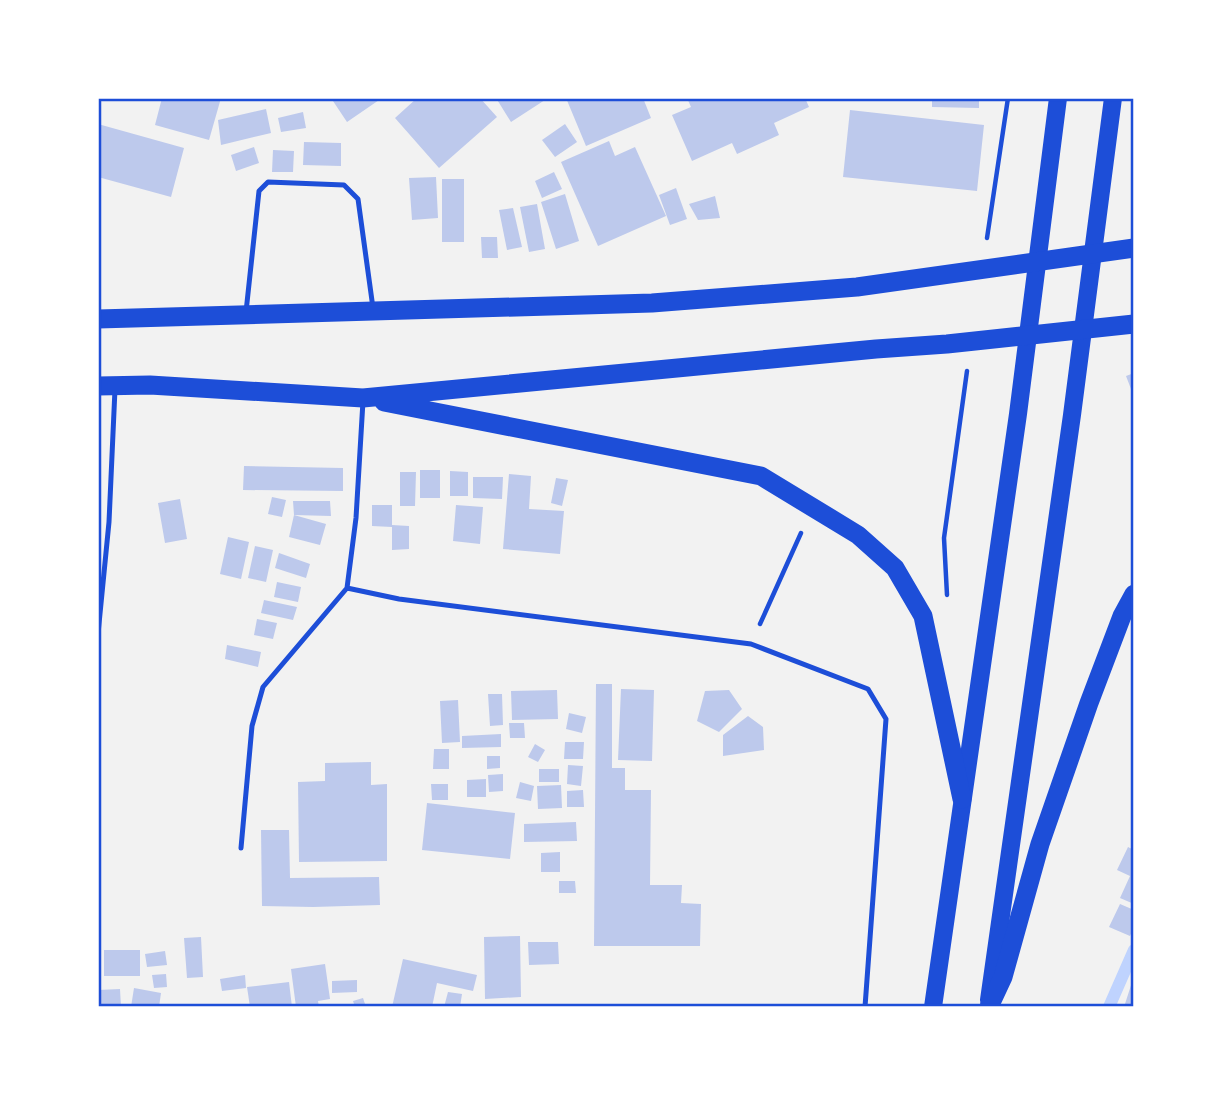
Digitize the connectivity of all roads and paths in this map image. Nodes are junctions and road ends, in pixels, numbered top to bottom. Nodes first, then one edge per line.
1 (1008, 98) edge
2 (1058, 98) edge
3 (1113, 98) edge
4 (991, 207) dead end
5 (1134, 248) edge
6 (373, 311) junction
7 (246, 315) junction
8 (98, 319) edge
9 (1134, 324) edge
10 (107, 386) edge
11 (363, 398) junction
12 (805, 523) dead end
13 (347, 588) junction
14 (1134, 594) edge
15 (98, 634) edge
16 (751, 644) junction
17 (962, 799) junction
18 (242, 848) dead end
19 (865, 1007) edge
20 (933, 1007) edge
21 (989, 1007) edge

1 - 4 path
2 - 17 main road
3 - 21 main road
5 - 6 highway
6 - 7 highway
6 - 7 lane
7 - 8 highway
9 - 11 highway
10 - 11 highway
10 - 15 lane
11 - 13 lane
11 - 17 highway
12 - 16 path
13 - 16 lane
13 - 18 lane
14 - 21 highway
16 - 19 lane
17 - 20 main road

